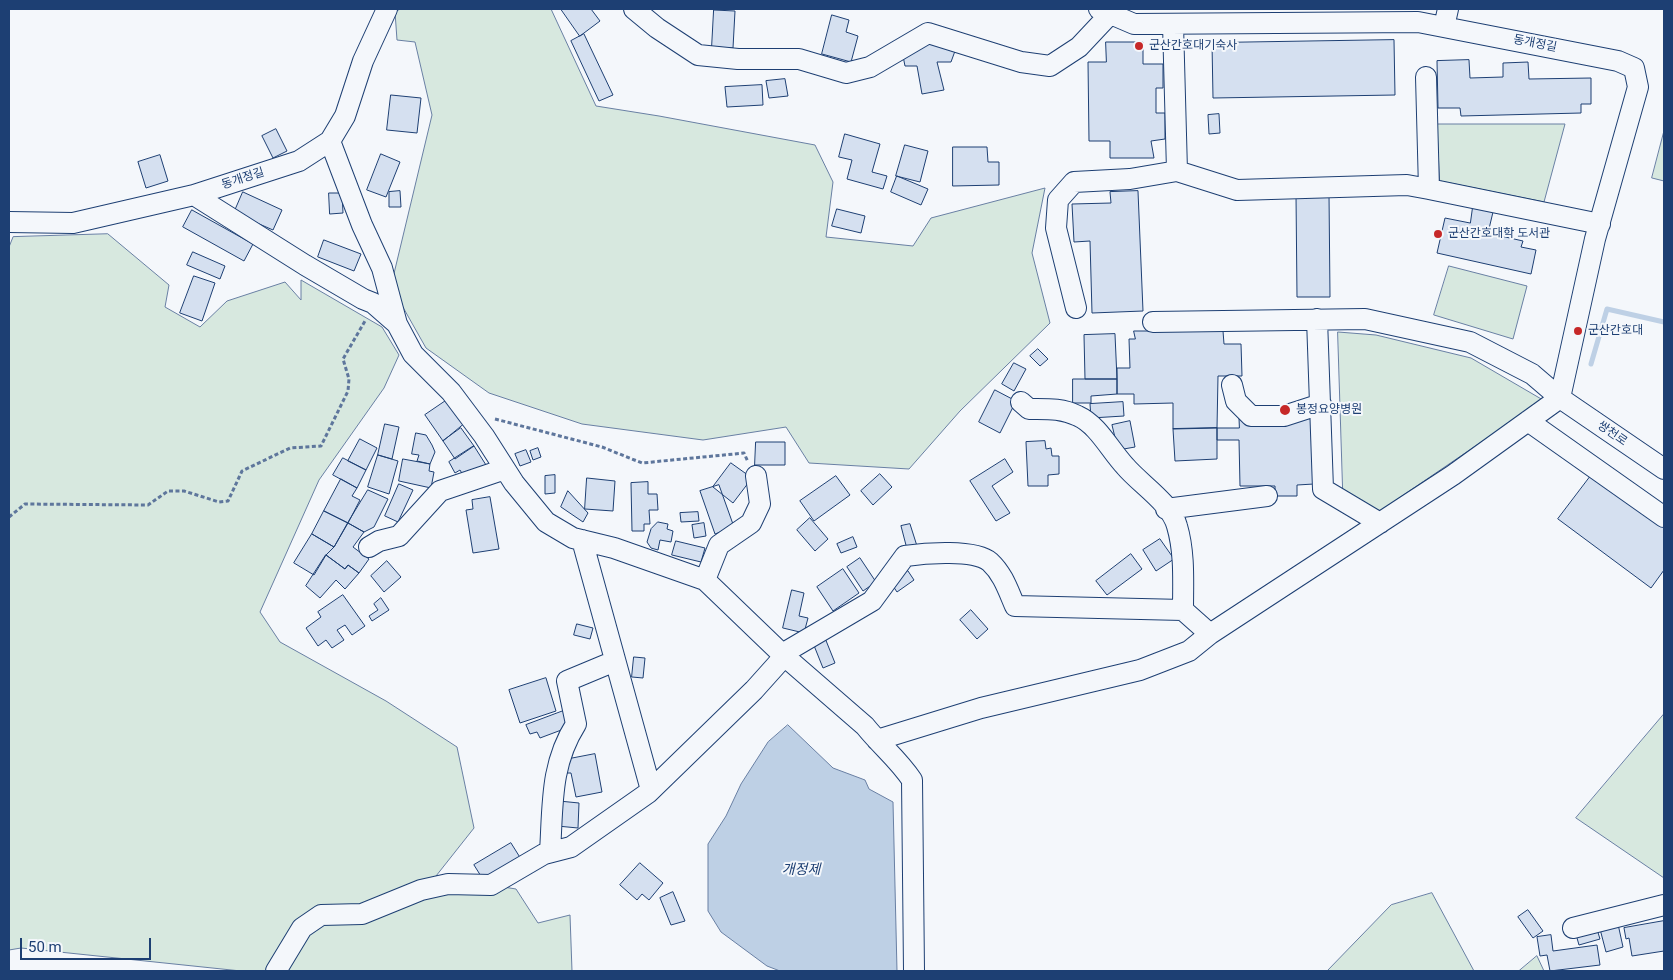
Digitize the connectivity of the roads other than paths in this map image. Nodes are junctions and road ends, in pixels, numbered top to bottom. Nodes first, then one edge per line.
1 (387, 9) edge
2 (634, 9) edge
3 (1104, 11) edge
4 (1234, 16) edge
5 (1446, 18) edge
6 (1173, 24) junction
7 (1426, 77) dead end
8 (330, 141) junction
9 (1177, 171) junction
10 (1429, 189) junction
11 (194, 195) junction
12 (9, 222) edge
13 (1600, 224) junction
14 (1076, 308) dead end
15 (1318, 319) junction
16 (1153, 322) dead end
17 (397, 324) junction
18 (1232, 385) dead end
19 (1560, 398) junction
20 (1021, 402) dead end
21 (1321, 404) junction
22 (1528, 421) junction
23 (505, 469) junction
24 (1664, 470) edge
25 (756, 476) road end
26 (1267, 496) dead end
27 (1172, 517) junction
28 (1664, 517) edge
29 (1380, 523) junction
30 (582, 540) junction
31 (369, 547) dead end
32 (705, 580) junction
33 (1183, 610) junction
34 (1210, 634) junction
35 (782, 654) junction
36 (615, 661) junction
37 (876, 740) junction
38 (651, 790) junction
39 (550, 852) junction
40 (1664, 906) edge
41 (1573, 928) dead end
42 (276, 971) edge
43 (914, 971) edge

1 - 8 street, 동개정길
2 - 3 street
3 - 6 street, 동개정길
4 - 5 street, 동개정길
4 - 6 street, 동개정길
5 - 13 street, 동개정길
6 - 9 street
7 - 10 street
8 - 11 street, 동개정길
8 - 17 street
9 - 10 street
9 - 14 street
10 - 13 street
11 - 12 street, 동개정길
11 - 17 street
13 - 19 street, 동개정길
15 - 16 street, 쌍천로
15 - 19 street, 쌍천로
15 - 21 street
17 - 23 street
18 - 21 street
19 - 22 street
19 - 24 street, 쌍천로
20 - 27 street
21 - 29 street
22 - 28 street
22 - 29 street
23 - 30 street
23 - 31 street
25 - 32 street
26 - 27 street
27 - 33 street
29 - 34 street
30 - 32 street
30 - 36 street
32 - 35 street
33 - 34 street
33 - 35 street
34 - 37 street
35 - 37 street
35 - 38 street
36 - 38 street
36 - 39 street
37 - 43 street
38 - 39 street
39 - 42 street
40 - 41 street

